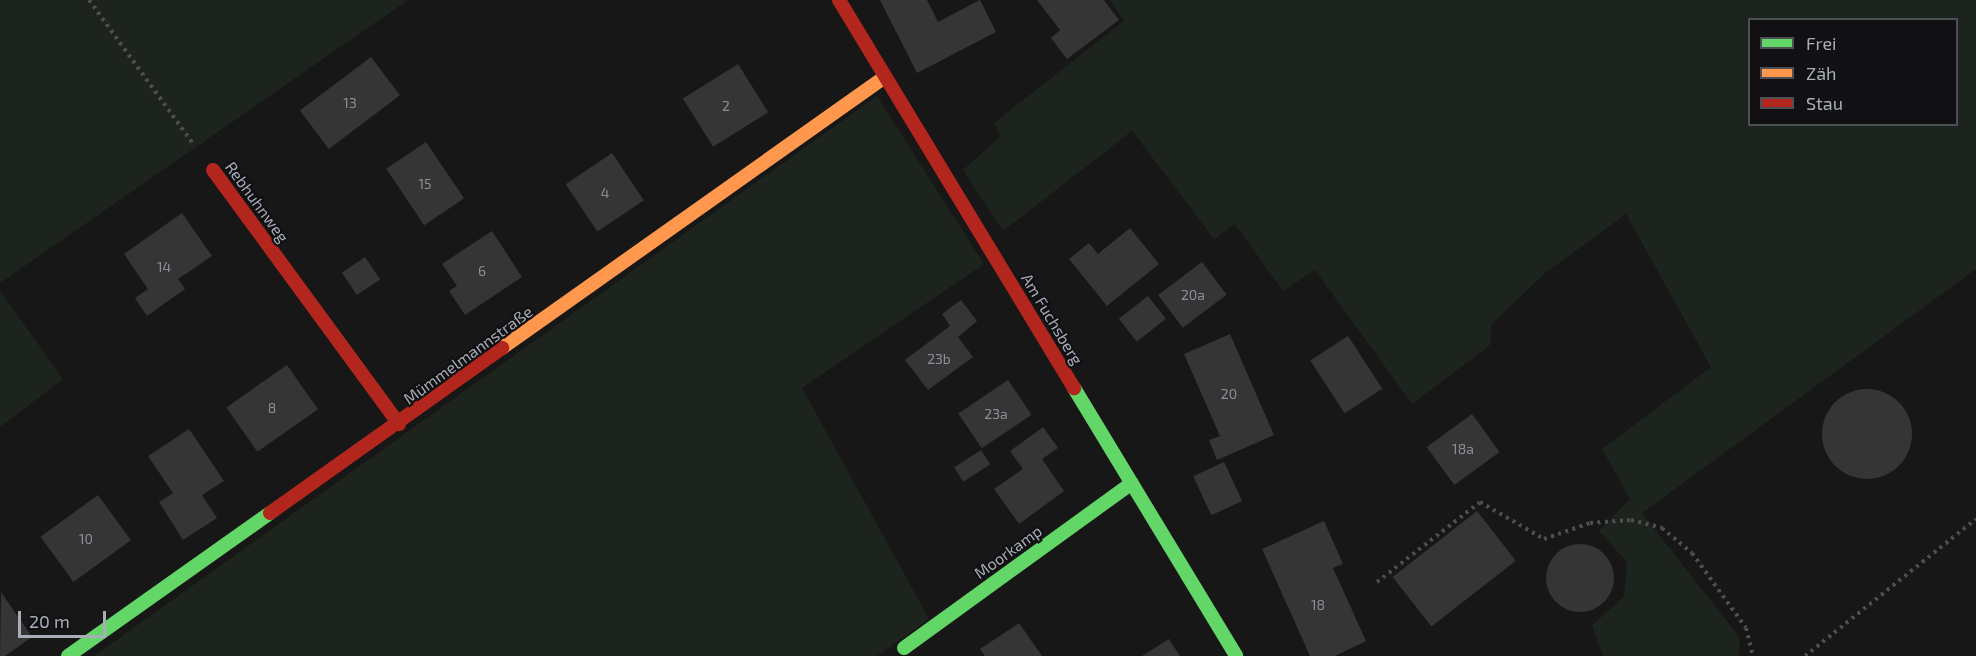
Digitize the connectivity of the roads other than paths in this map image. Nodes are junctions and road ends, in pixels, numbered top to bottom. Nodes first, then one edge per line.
1 (839, 0) edge
2 (885, 77) junction
3 (213, 170) road end
4 (399, 424) junction
5 (1132, 483) junction
6 (904, 648) dead end
7 (68, 656) edge
8 (1236, 656) edge

1 - 2 street, Am Fuchsberg
2 - 4 street, Mümmelmannstraße
2 - 5 street, Am Fuchsberg
3 - 4 street, Rebhuhnweg
4 - 7 street, Mümmelmannstraße
5 - 6 street, Moorkamp
5 - 8 street, Am Fuchsberg

